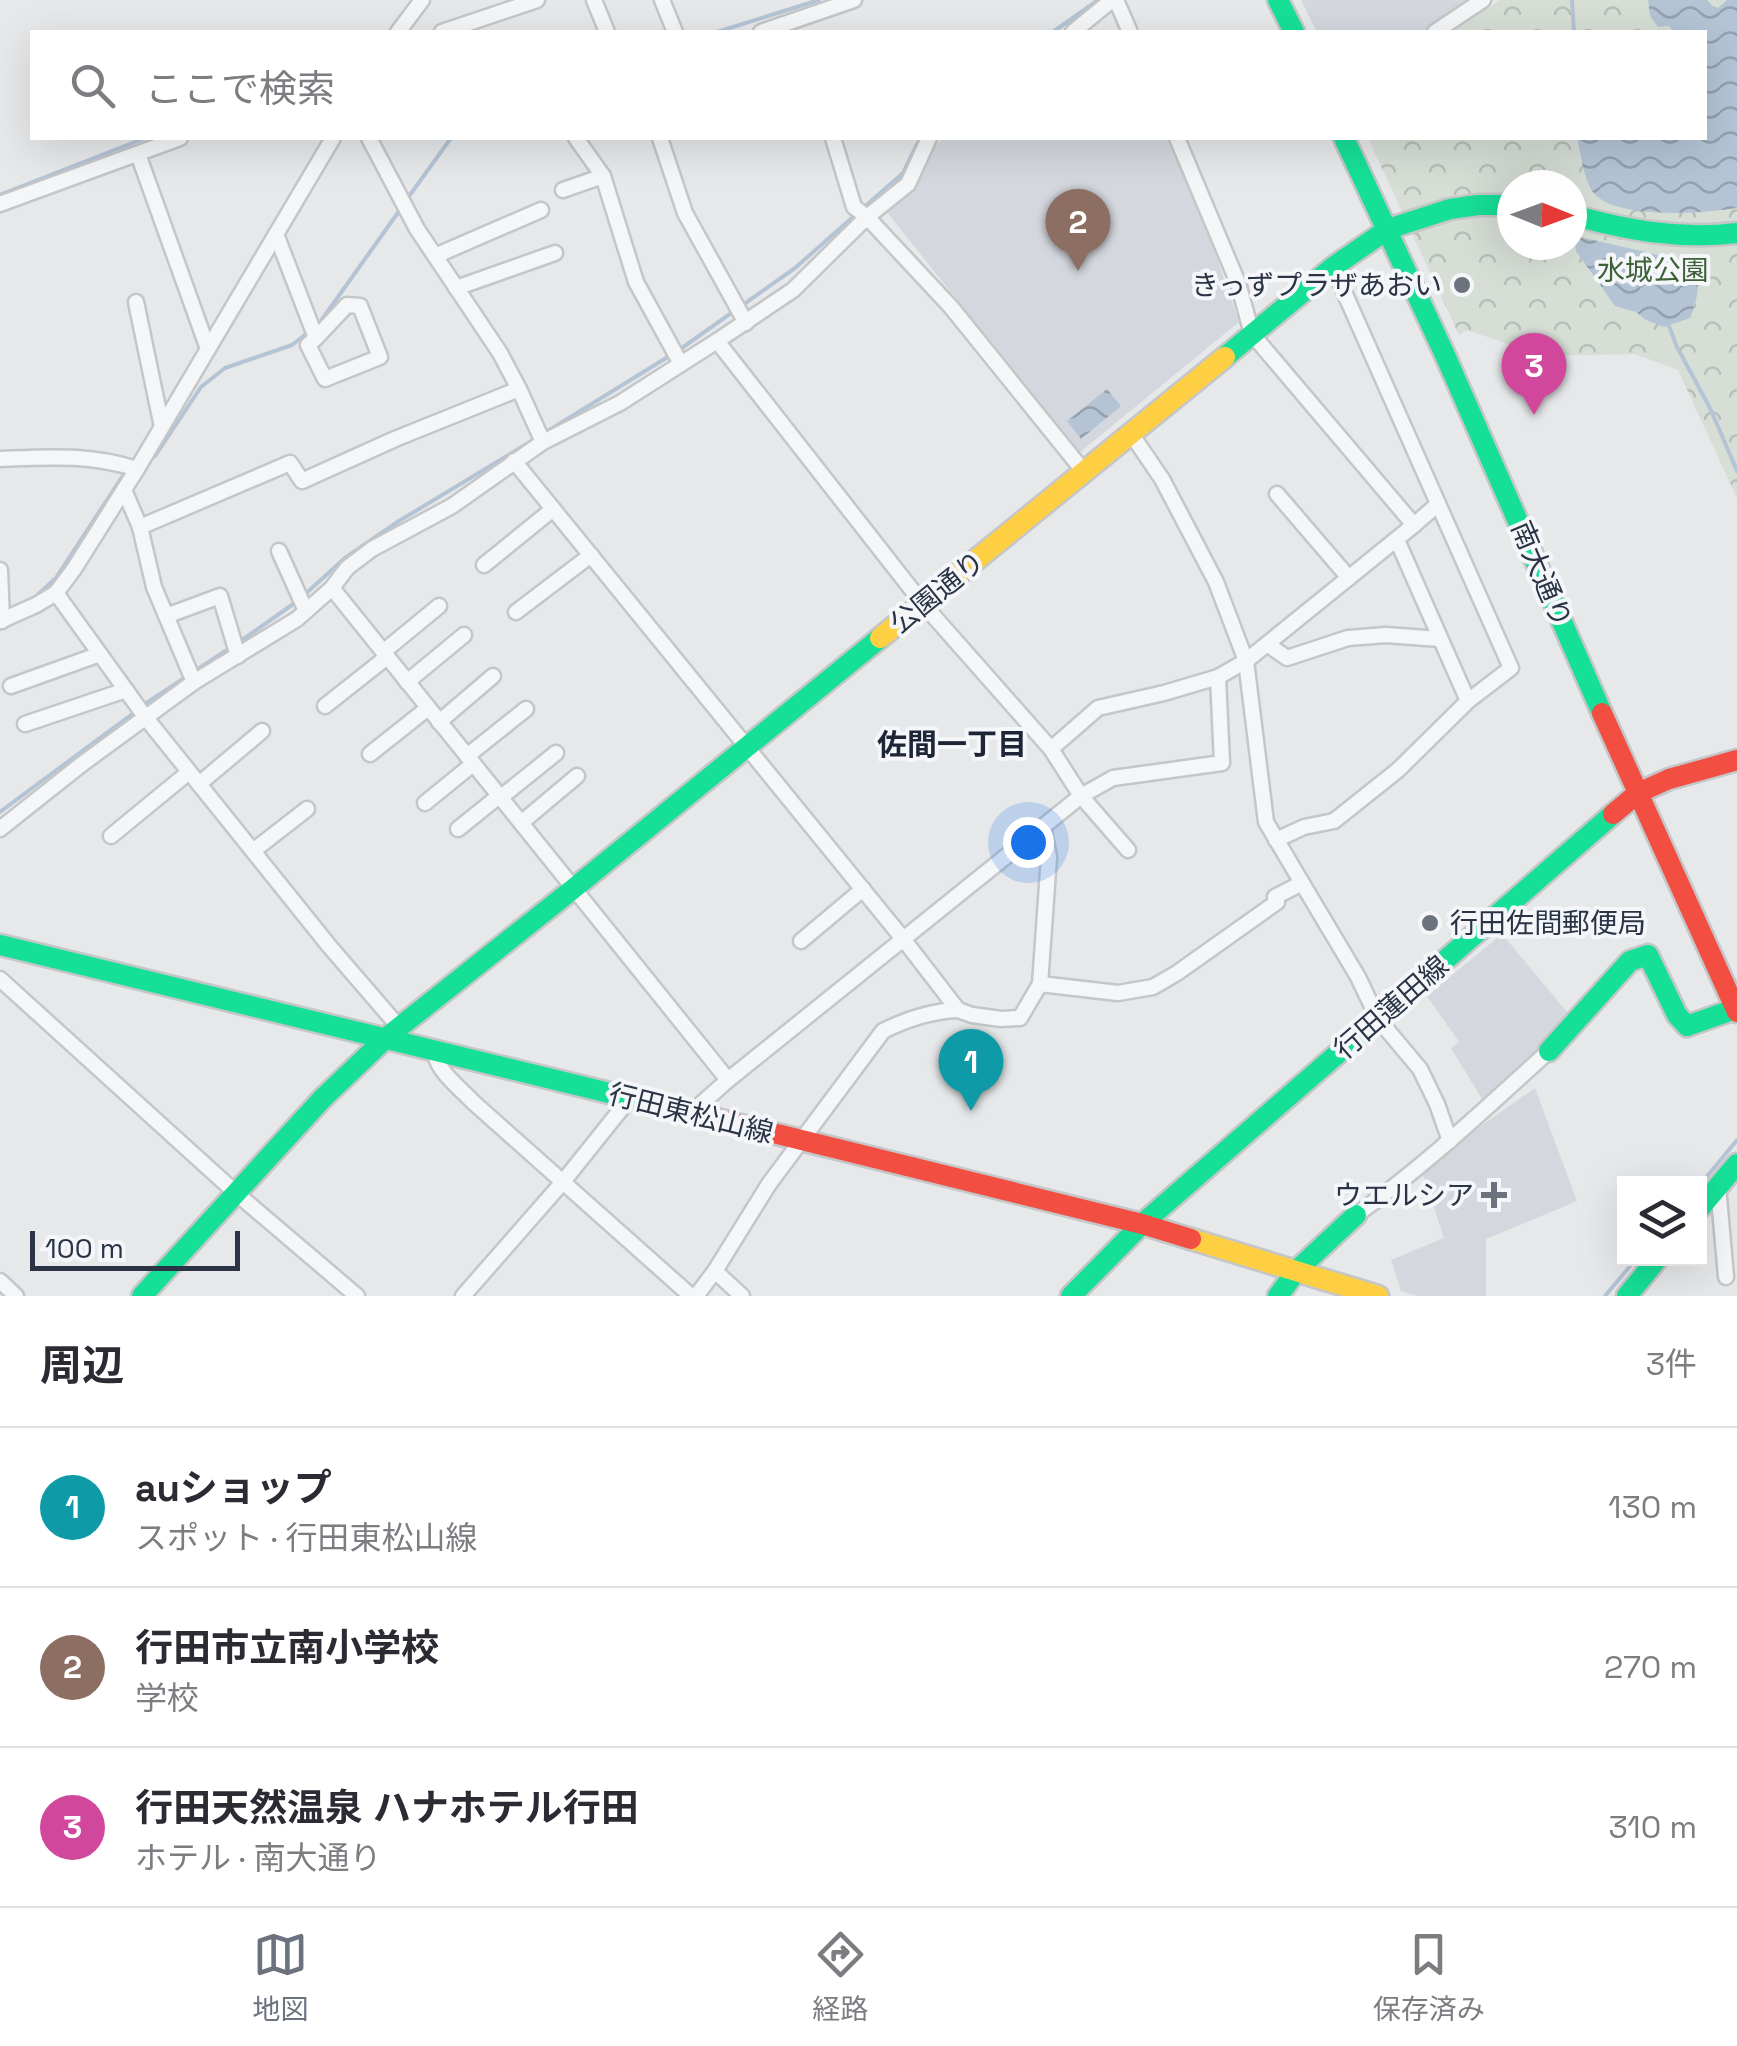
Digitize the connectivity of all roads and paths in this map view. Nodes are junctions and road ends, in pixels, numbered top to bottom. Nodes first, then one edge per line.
1 (422, 0) edge
2 (537, 0) edge
3 (594, 0) edge
4 (662, 0) edge
5 (854, 0) edge
6 (1114, 0) edge
7 (1278, 0) edge
8 (1479, 1) edge
9 (800, 26) edge
10 (400, 30) edge
11 (448, 30) edge
12 (606, 30) edge
13 (675, 30) edge
14 (775, 30) edge
15 (1076, 30) edge
16 (1129, 30) edge
17 (1293, 30) edge
18 (1438, 30) edge
19 (175, 140) edge
20 (332, 140) edge
21 (370, 140) edge
22 (577, 140) edge
23 (661, 140) edge
24 (834, 140) edge
25 (928, 140) edge
26 (1177, 140) edge
27 (1345, 140) edge
28 (138, 154) junction
29 (603, 176) junction
30 (563, 190) dead end
31 (0, 204) edge
32 (1497, 205) edge
33 (541, 210) dead end
34 (867, 217) junction
35 (1587, 219) edge
36 (1388, 229) junction
37 (1737, 233) edge
38 (276, 234) junction
39 (555, 253) dead end
40 (435, 256) junction
41 (1333, 267) junction
42 (456, 288) junction
43 (136, 302) dead end
44 (746, 324) junction
45 (1252, 334) junction
46 (316, 338) junction
47 (717, 341) junction
48 (208, 349) junction
49 (680, 364) junction
50 (519, 389) junction
51 (162, 427) junction
52 (1132, 435) junction
53 (543, 442) junction
54 (0, 459) edge
55 (514, 461) junction
56 (138, 468) junction
57 (1085, 473) junction
58 (124, 490) junction
59 (1277, 494) dead end
60 (1438, 504) junction
61 (553, 509) junction
62 (1414, 526) junction
63 (140, 527) junction
64 (1396, 540) junction
65 (278, 551) dead end
66 (591, 555) junction
67 (484, 564) dead end
68 (0, 570) edge
69 (1349, 578) junction
70 (332, 588) junction
71 (56, 592) junction
72 (2, 602) edge
73 (923, 604) junction
74 (439, 606) dead end
75 (306, 611) junction
76 (516, 612) dead end
77 (166, 616) junction
78 (2, 620) edge
79 (464, 635) dead end
80 (1440, 639) junction
81 (1266, 644) junction
82 (100, 654) junction
83 (385, 654) junction
84 (238, 656) junction
85 (1246, 661) junction
86 (493, 676) dead end
87 (1218, 677) junction
88 (194, 682) junction
89 (407, 682) junction
90 (12, 686) dead end
91 (126, 690) junction
92 (1468, 701) junction
93 (325, 706) dead end
94 (428, 708) junction
95 (526, 709) dead end
96 (146, 718) junction
97 (439, 722) junction
98 (26, 724) dead end
99 (262, 731) dead end
100 (747, 748) junction
101 (1051, 749) junction
102 (556, 753) dead end
103 (370, 754) dead end
104 (470, 760) junction
105 (1737, 760) edge
106 (189, 772) junction
107 (577, 776) dead end
108 (199, 784) junction
109 (1638, 793) junction
110 (1081, 796) junction
111 (500, 797) junction
112 (425, 803) dead end
113 (307, 809) dead end
114 (520, 824) junction
115 (1042, 826) junction
116 (458, 829) dead end
117 (0, 830) edge
118 (110, 836) dead end
119 (1276, 840) junction
120 (1128, 850) dead end
121 (253, 851) junction
122 (1302, 883) junction
123 (573, 889) junction
124 (862, 889) junction
125 (801, 940) dead end
126 (904, 940) junction
127 (0, 945) edge
128 (0, 980) edge
129 (1040, 984) junction
130 (958, 1010) junction
131 (1736, 1011) edge
132 (1378, 1020) junction
133 (393, 1032) junction
134 (434, 1048) junction
135 (1548, 1051) joint
136 (728, 1080) junction
137 (630, 1098) junction
138 (694, 1114) junction
139 (803, 1140) junction
140 (1450, 1141) junction
141 (1730, 1174) edge
142 (562, 1183) junction
143 (236, 1193) junction
144 (1707, 1200) edge
145 (1356, 1216) joint
146 (1142, 1224) junction
147 (1651, 1266) edge
148 (1296, 1270) junction
149 (715, 1271) junction
150 (1726, 1277) dead end
151 (0, 1281) edge
152 (16, 1296) edge
153 (142, 1296) edge
154 (357, 1296) edge
155 (463, 1296) edge
156 (694, 1296) edge
157 (742, 1296) edge
158 (1070, 1296) edge
159 (1278, 1296) edge
160 (1378, 1296) edge
161 (1627, 1296) edge

1 - 10 street
2 - 11 street
3 - 12 street
4 - 13 street
5 - 9 street
6 - 15 street
6 - 16 street
7 - 17 street
8 - 18 street
9 - 14 street
19 - 28 street
20 - 38 street
21 - 40 street
22 - 29 street
23 - 44 street
24 - 34 street
25 - 34 street
26 - 45 street
27 - 36 street, 南大通り
28 - 31 street
28 - 48 street
29 - 30 street
29 - 49 street
32 - 36 street, 公園通り
33 - 40 street
34 - 44 street
34 - 57 street
35 - 37 street
36 - 41 street, 公園通り
36 - 109 street, 南大通り
38 - 46 street
38 - 48 street
39 - 42 street
40 - 42 street
41 - 45 street, 公園通り
41 - 60 street
42 - 50 street
43 - 51 street
44 - 47 street
45 - 52 street, 公園通り
45 - 62 street
46 - 46 street
47 - 49 street
47 - 73 street
48 - 51 street
49 - 53 street
50 - 53 street
50 - 63 street
51 - 56 street
52 - 57 street, 公園通り
52 - 85 street
53 - 55 street
54 - 56 street
55 - 61 street
55 - 70 street
56 - 58 street
57 - 73 street, 公園通り
58 - 63 street
58 - 71 street
59 - 69 street
60 - 62 street
60 - 92 street
61 - 66 street
61 - 67 street
62 - 64 street
63 - 77 street
64 - 69 street
64 - 80 street
65 - 75 street
66 - 76 street
66 - 100 street
68 - 72 street
69 - 81 street
70 - 75 street
70 - 83 street
71 - 78 street
71 - 82 street
72 - 78 street
73 - 100 street, 公園通り
73 - 101 street
74 - 83 street
75 - 84 street
77 - 84 street
77 - 88 street
79 - 89 street
80 - 81 street
80 - 92 street
81 - 85 street
82 - 90 street
82 - 91 street
83 - 89 street
83 - 93 street
84 - 88 street
85 - 87 street
85 - 119 street
86 - 97 street
87 - 101 street
87 - 110 street
88 - 96 street
89 - 94 street
91 - 96 street
91 - 98 street
92 - 119 street
94 - 97 street
94 - 103 street
95 - 104 street
96 - 106 street
96 - 117 street
97 - 104 street
99 - 108 street
100 - 123 street, 公園通り
100 - 124 street
101 - 110 street
102 - 111 street
104 - 111 street
104 - 112 street
105 - 109 street, 行田蓮田線
106 - 108 street
106 - 118 street
107 - 114 street
108 - 121 street
109 - 131 street, 南大通り
109 - 132 street, 行田蓮田線
110 - 115 street
110 - 120 street
111 - 114 street
111 - 116 street
113 - 121 street
114 - 123 street
115 - 126 street
115 - 129 street
119 - 122 street
121 - 133 street
122 - 129 street
122 - 132 street
123 - 133 street, 公園通り
123 - 136 street
124 - 125 street
124 - 126 street
126 - 130 street
126 - 136 street
127 - 133 street, 行田東松山線
128 - 143 street
129 - 130 street
130 - 139 street
131 - 135 street
132 - 140 street
132 - 146 street, 行田蓮田線
133 - 134 street, 行田東松山線
133 - 143 street, 公園通り
134 - 137 street, 行田東松山線
134 - 142 street
135 - 140 street
136 - 138 street
137 - 138 street, 行田東松山線
137 - 142 street
138 - 139 street, 行田東松山線
139 - 146 street, 行田東松山線
139 - 149 street
140 - 145 street
141 - 144 street
141 - 150 street
142 - 155 street
142 - 156 street
143 - 153 street, 公園通り
143 - 154 street
145 - 148 street
146 - 148 street, 行田東松山線
146 - 158 street, 行田蓮田線
147 - 161 street
148 - 159 street
148 - 160 street, 行田東松山線
149 - 156 street
149 - 157 street
151 - 152 street

